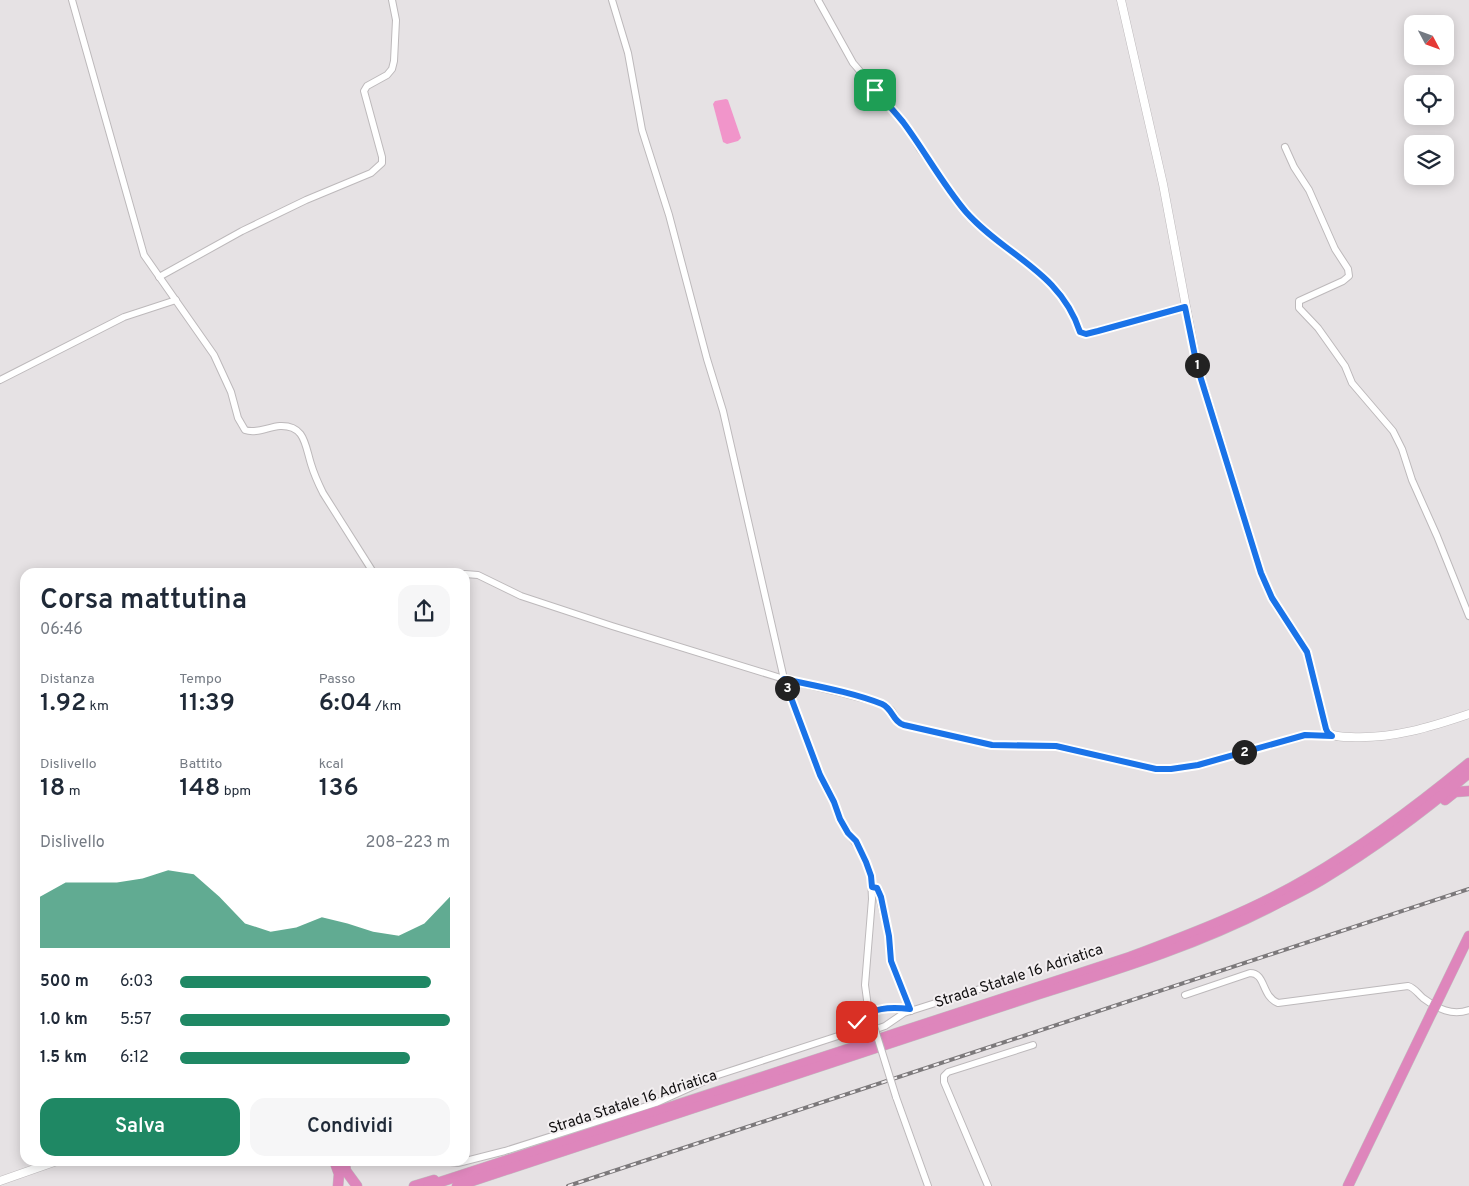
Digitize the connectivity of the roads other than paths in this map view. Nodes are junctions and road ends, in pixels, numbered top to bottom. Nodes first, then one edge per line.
1 (72, 0) edge
2 (392, 0) edge
3 (612, 0) edge
4 (818, 0) edge
5 (1121, 0) edge
6 (1285, 147) dead end
7 (159, 277) junction
8 (176, 300) junction
9 (1185, 307) junction
10 (0, 380) edge
11 (370, 568) edge
12 (470, 574) edge
13 (1469, 616) edge
14 (784, 679) junction
15 (1469, 714) edge
16 (1332, 736) junction
17 (1469, 763) edge
18 (1469, 772) edge
19 (1469, 791) edge
20 (1350, 861) junction
21 (872, 887) junction
22 (1469, 936) edge
23 (1008, 980) dead end
24 (1186, 995) dead end
25 (910, 1010) junction
26 (1469, 1010) edge
27 (838, 1036) junction
28 (1033, 1045) dead end
29 (470, 1160) edge
30 (43, 1166) edge
31 (336, 1166) edge
32 (345, 1166) edge
33 (470, 1172) junction
34 (0, 1181) edge
35 (338, 1186) edge
36 (357, 1186) edge
37 (414, 1186) edge
38 (428, 1186) edge
39 (457, 1186) edge
40 (928, 1186) edge
41 (988, 1186) edge
42 (1348, 1186) edge

1 - 7 street
2 - 7 street
3 - 14 street
4 - 9 street
5 - 9 street
6 - 13 street
7 - 8 street
8 - 10 street
8 - 11 street
9 - 16 street
12 - 14 street
14 - 16 street
14 - 21 street
15 - 16 street
17 - 33 highway, Strada Statale 16 Adriatica
18 - 20 highway, Strada Statale 16 Adriatica
19 - 20 highway
20 - 39 highway, Strada Statale 16 Adriatica
21 - 25 street
21 - 40 street, bridge
22 - 42 highway, bridge
23 - 25 street
24 - 26 street
25 - 27 street
25 - 27 street
27 - 29 street
28 - 41 street
30 - 34 street
31 - 35 highway
32 - 36 highway
33 - 37 highway
33 - 38 highway, Strada Statale 16 Adriatica

